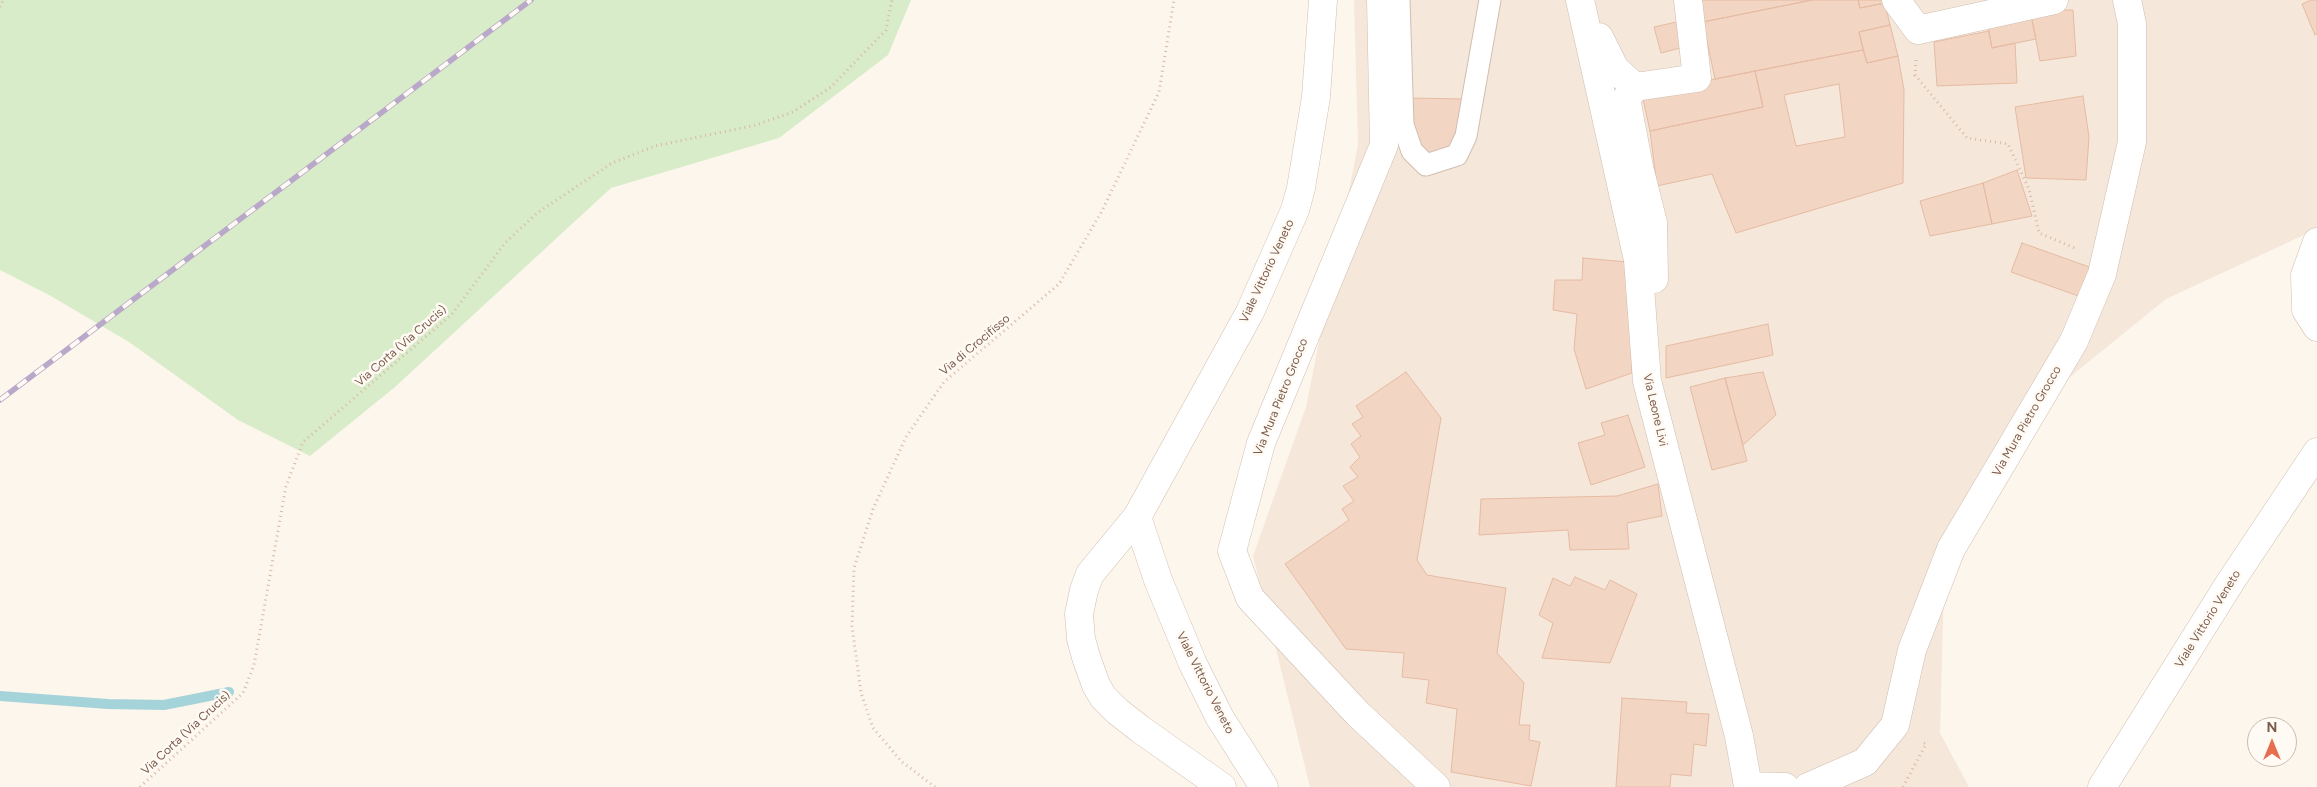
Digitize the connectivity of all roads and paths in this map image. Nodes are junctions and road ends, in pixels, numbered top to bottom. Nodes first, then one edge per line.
1 (3, 0) edge
2 (892, 0) edge
3 (1174, 0) edge
4 (1323, 0) edge
5 (1381, 0) edge
6 (1399, 0) edge
7 (1490, 0) edge
8 (1581, 0) edge
9 (1688, 0) edge
10 (1896, 0) edge
11 (2054, 0) edge
12 (2127, 0) edge
13 (0, 8) edge
14 (1918, 30) junction
15 (1635, 87) junction
16 (2317, 242) edge
17 (2105, 261) junction
18 (2317, 327) edge
19 (1644, 340) junction
20 (2317, 452) edge
21 (1137, 517) junction
22 (1748, 786) edge
23 (140, 787) edge
24 (935, 787) edge
25 (1222, 787) edge
26 (1264, 787) edge
27 (1436, 787) edge
28 (1786, 787) edge
29 (1808, 787) edge
30 (2102, 787) edge

1 - 13 path
2 - 23 path, Via Corta (Via Crucis)
3 - 24 path, Via di Crocifisso
4 - 21 street, Viale Vittorio Veneto
5 - 27 street, Via Mura Pietro Grocco
6 - 7 street
8 - 15 street
8 - 19 street, Via Leone Livi
9 - 15 street
10 - 14 street
11 - 14 street
12 - 17 street, Via Mura Pietro Grocco
14 - 17 path
15 - 19 street
16 - 18 street
17 - 29 street, Via Mura Pietro Grocco
19 - 22 street, Via Leone Livi
20 - 30 street, Viale Vittorio Veneto
21 - 25 street, Viale Vittorio Veneto
21 - 26 street, Viale Vittorio Veneto
22 - 28 street

